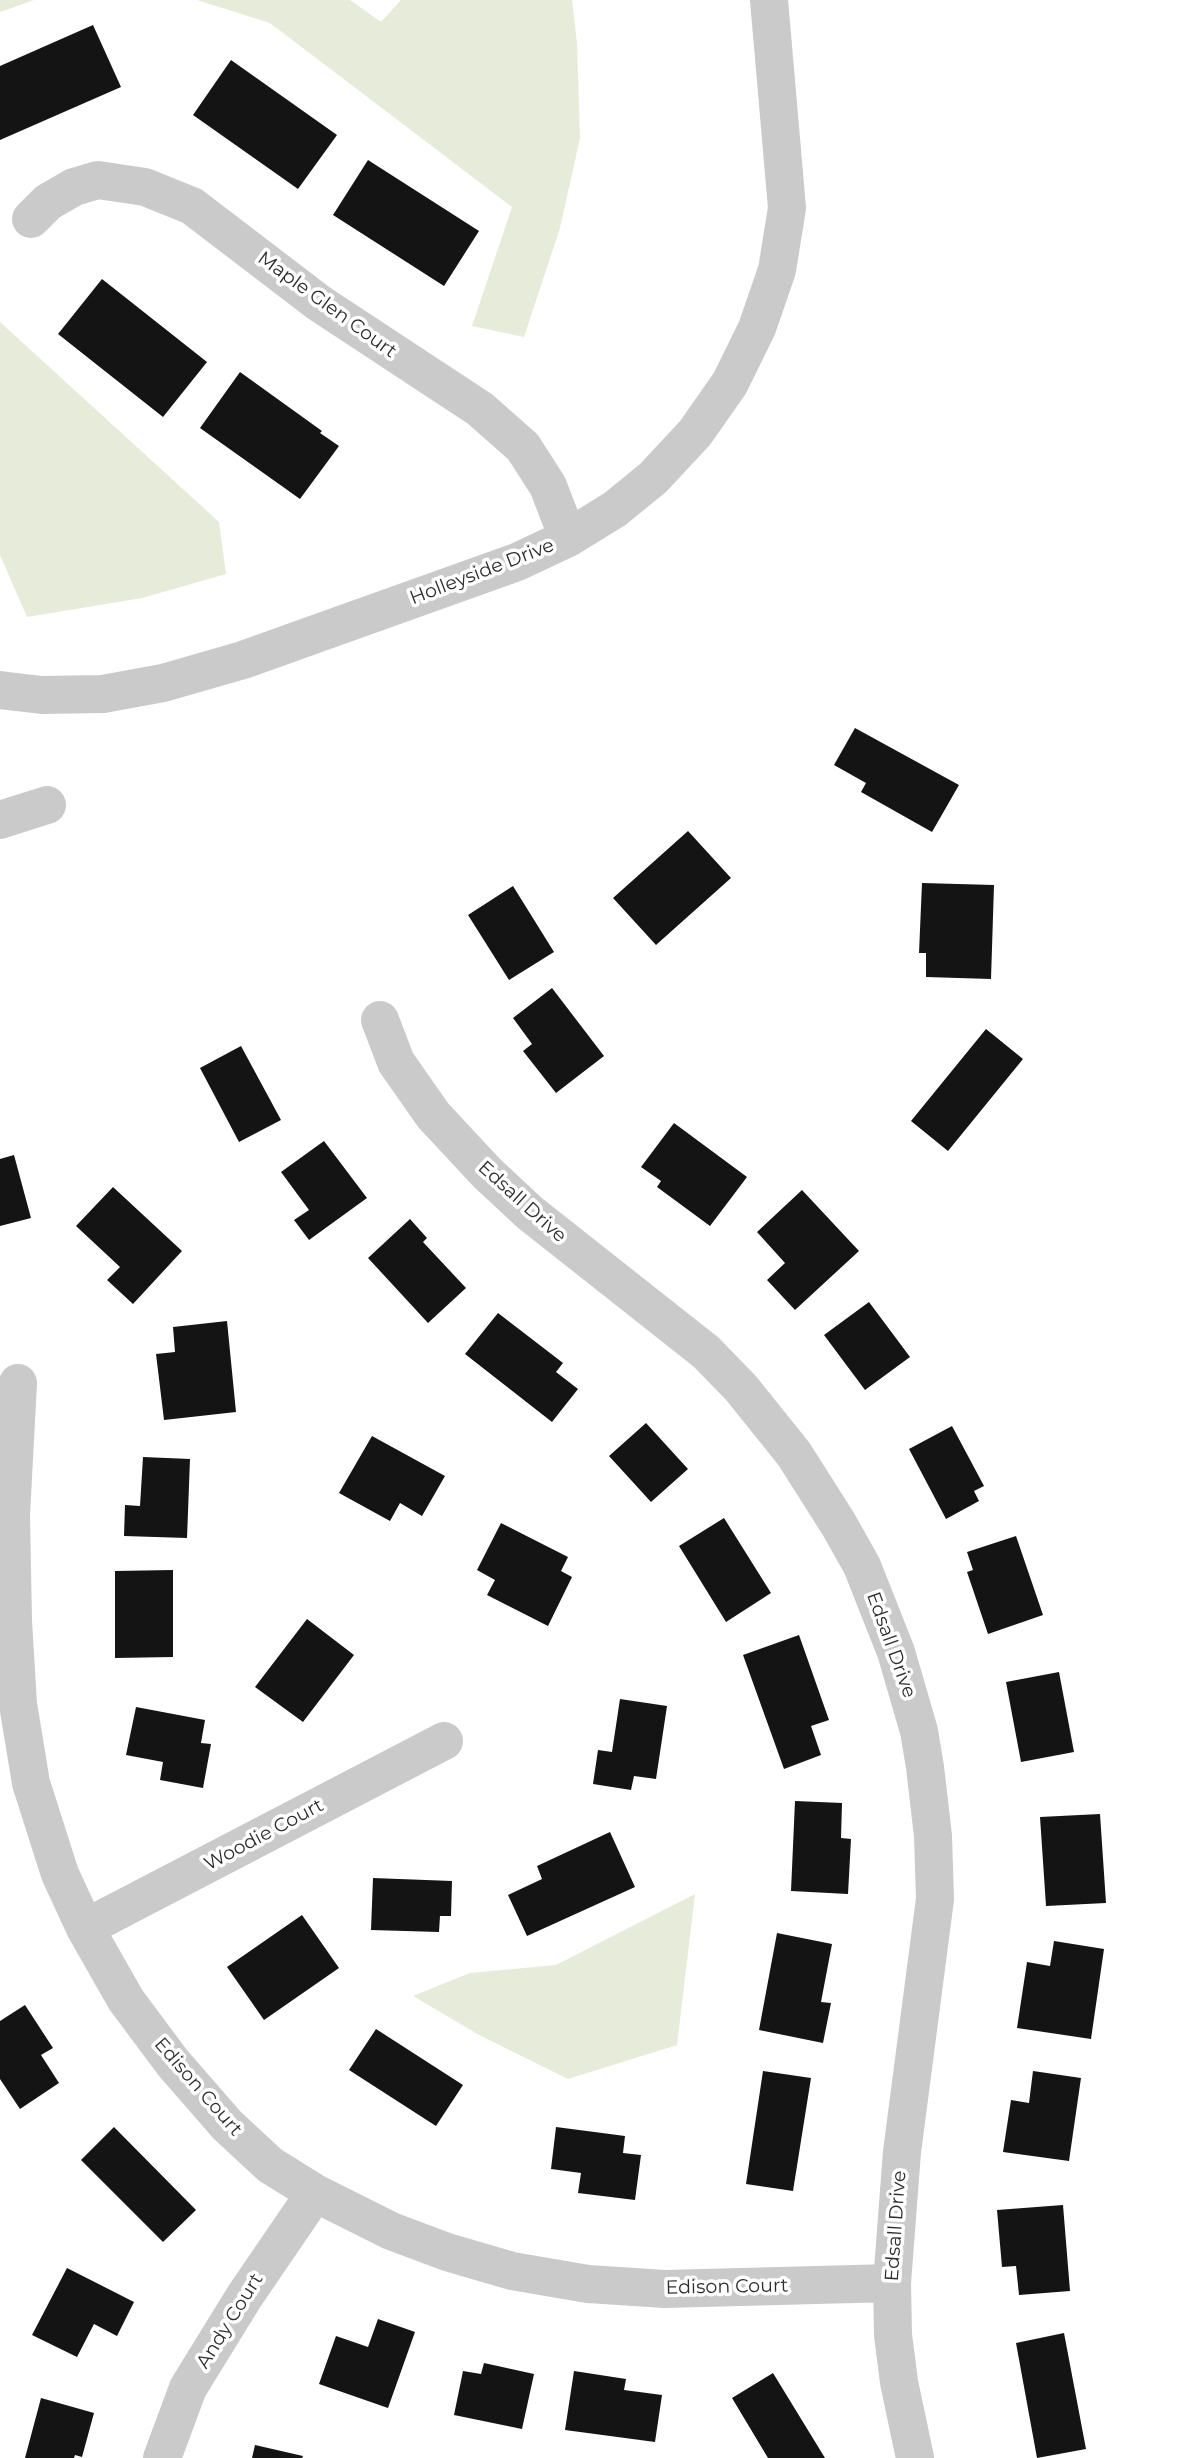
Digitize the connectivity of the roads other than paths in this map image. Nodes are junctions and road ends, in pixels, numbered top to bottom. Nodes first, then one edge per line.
1 (769, 0) edge
2 (31, 219) dead end
3 (568, 538) junction
4 (0, 690) edge
5 (47, 805) dead end
6 (0, 820) edge
7 (380, 1020) dead end
8 (18, 1383) dead end
9 (444, 1741) dead end
10 (85, 1928) junction
11 (315, 2193) junction
12 (892, 2283) junction
13 (162, 2458) edge
14 (915, 2458) edge

1 - 3 street, Holleyside Drive
2 - 3 street, Maple Glen Court
3 - 4 street, Holleyside Drive
5 - 6 street
7 - 12 street, Edsall Drive
8 - 10 street, Edison Court
9 - 10 street, Woodie Court
10 - 11 street, Edison Court
11 - 12 street, Edison Court
11 - 13 street, Andy Court
12 - 14 street, Edsall Drive

